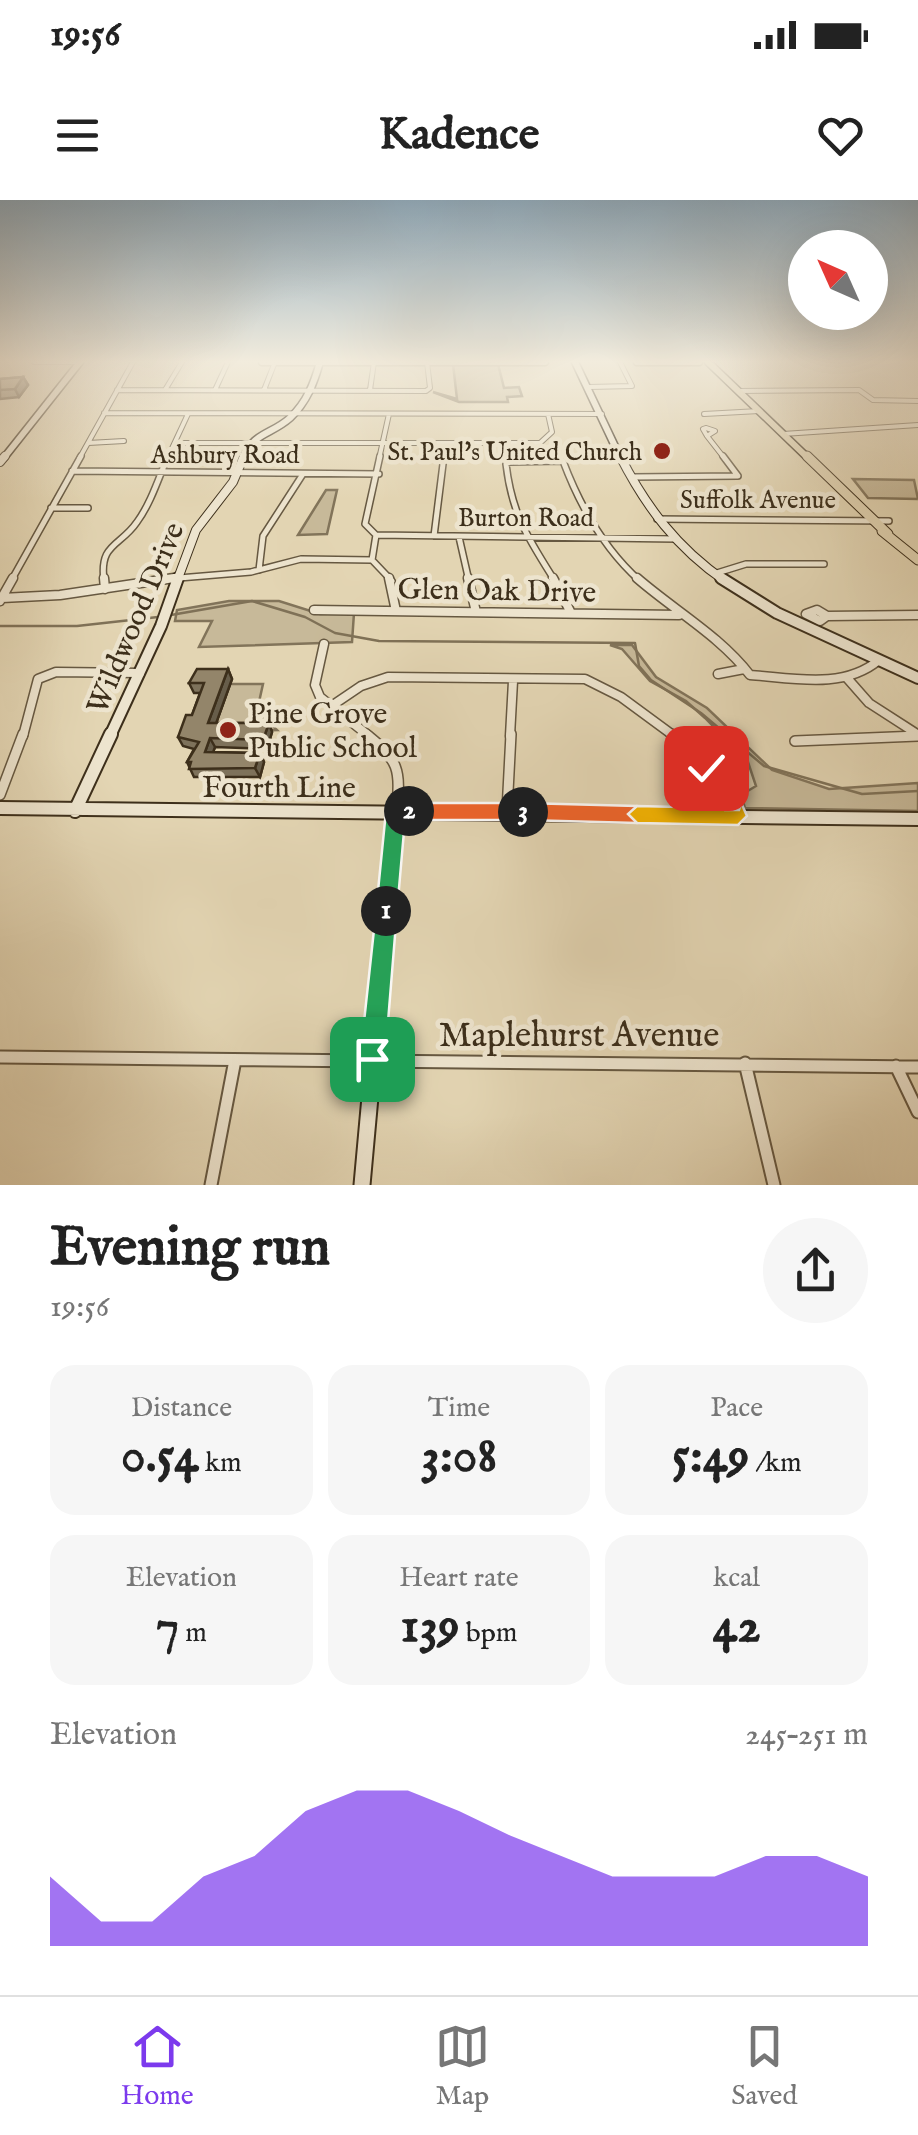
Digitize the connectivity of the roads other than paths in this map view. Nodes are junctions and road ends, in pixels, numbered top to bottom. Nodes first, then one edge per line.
1 (44, 408) edge
2 (107, 408) edge
3 (297, 408) edge
4 (599, 408) edge
5 (759, 410) joint
6 (104, 414) junction
7 (188, 414) junction
8 (294, 414) junction
9 (389, 414) junction
10 (548, 414) junction
11 (602, 414) junction
12 (702, 414) dead end
13 (918, 425) edge
14 (783, 434) junction
15 (707, 436) dead end
16 (124, 441) dead end
17 (88, 443) junction
18 (178, 443) junction
19 (249, 443) junction
20 (384, 443) junction
21 (540, 443) junction
22 (446, 444) junction
23 (543, 461) junction
24 (0, 462) edge
25 (72, 470) junction
26 (160, 473) junction
27 (235, 473) junction
28 (303, 474) junction
29 (379, 474) junction
30 (633, 477) junction
31 (52, 508) junction
32 (88, 508) dead end
33 (868, 518) junction
34 (657, 519) junction
35 (376, 535) junction
36 (434, 536) junction
37 (459, 537) junction
38 (526, 537) junction
39 (599, 538) junction
40 (676, 539) junction
41 (372, 560) junction
42 (918, 560) edge
43 (824, 564) dead end
44 (259, 570) junction
45 (717, 573) junction
46 (179, 576) junction
47 (105, 589) junction
48 (1, 599) edge
49 (314, 610) dead end
50 (396, 612) junction
51 (476, 612) junction
52 (571, 613) junction
53 (679, 615) junction
54 (918, 615) edge
55 (827, 616) dead end
56 (324, 644) dead end
57 (879, 660) junction
58 (744, 669) junction
59 (140, 673) junction
60 (718, 674) dead end
61 (847, 678) junction
62 (918, 678) edge
63 (513, 681) junction
64 (330, 707) junction
65 (918, 736) edge
66 (795, 741) dead end
67 (0, 795) edge
68 (0, 808) edge
69 (75, 811) junction
70 (396, 811) junction
71 (507, 811) junction
72 (738, 816) junction
73 (918, 819) edge
74 (0, 1056) edge
75 (372, 1059) junction
76 (236, 1060) junction
77 (745, 1063) junction
78 (896, 1066) junction
79 (918, 1066) edge
80 (918, 1112) edge
81 (211, 1185) edge
82 (362, 1185) edge
83 (774, 1185) edge

1 - 24 street
2 - 6 street
3 - 8 street
4 - 11 street
5 - 12 street
5 - 14 main road
6 - 7 street
6 - 17 street
7 - 8 street
7 - 18 street
8 - 9 street
8 - 19 street
9 - 10 street
9 - 20 street
10 - 11 street
10 - 21 street
11 - 30 street
13 - 14 street
14 - 33 main road
15 - 30 street
16 - 17 street
17 - 25 street
18 - 19 street
18 - 26 street
19 - 20 street
19 - 27 street, Wildwood Drive
20 - 22 street
20 - 29 street
21 - 22 street
21 - 23 street
22 - 36 street
23 - 38 street
23 - 39 street
25 - 26 street, Ashbury Road
25 - 31 street
26 - 27 street, Ashbury Road
26 - 47 street
27 - 28 street, Ashbury Road
27 - 46 street, Wildwood Drive
28 - 29 street, Ashbury Road
28 - 44 street
29 - 35 street
30 - 34 street
31 - 32 street
31 - 48 street
33 - 34 street, Suffolk Avenue
33 - 42 main road
34 - 40 street
35 - 36 street, Burton Road
35 - 41 street
36 - 37 street, Burton Road
37 - 38 street, Burton Road
37 - 51 street
38 - 39 street, Burton Road
38 - 52 street
39 - 40 street, Burton Road
39 - 53 street
40 - 45 street
41 - 44 street
41 - 50 street
43 - 45 street
44 - 46 street
45 - 57 street
46 - 47 street
46 - 59 street, Wildwood Drive
47 - 48 street
49 - 50 street, Glen Oak Drive
50 - 51 street, Glen Oak Drive
51 - 52 street, Glen Oak Drive
52 - 53 street, Glen Oak Drive
53 - 58 street
54 - 55 street
56 - 64 street
57 - 61 street
57 - 62 street
58 - 60 street
58 - 61 street
59 - 67 street
59 - 69 street, Wildwood Drive
61 - 65 street
63 - 64 street
63 - 71 street
63 - 72 street
64 - 70 street
65 - 66 street
68 - 69 street, Fourth Line
69 - 70 street, Fourth Line
70 - 71 street, Fourth Line
70 - 75 street
71 - 72 street, Fourth Line
72 - 73 street, Fourth Line
74 - 76 street, Maplehurst Avenue
75 - 76 street, Maplehurst Avenue
75 - 77 street, Maplehurst Avenue
75 - 82 street
76 - 81 street
77 - 78 street, Maplehurst Avenue
77 - 83 street
78 - 79 street, Maplehurst Avenue
78 - 80 street

